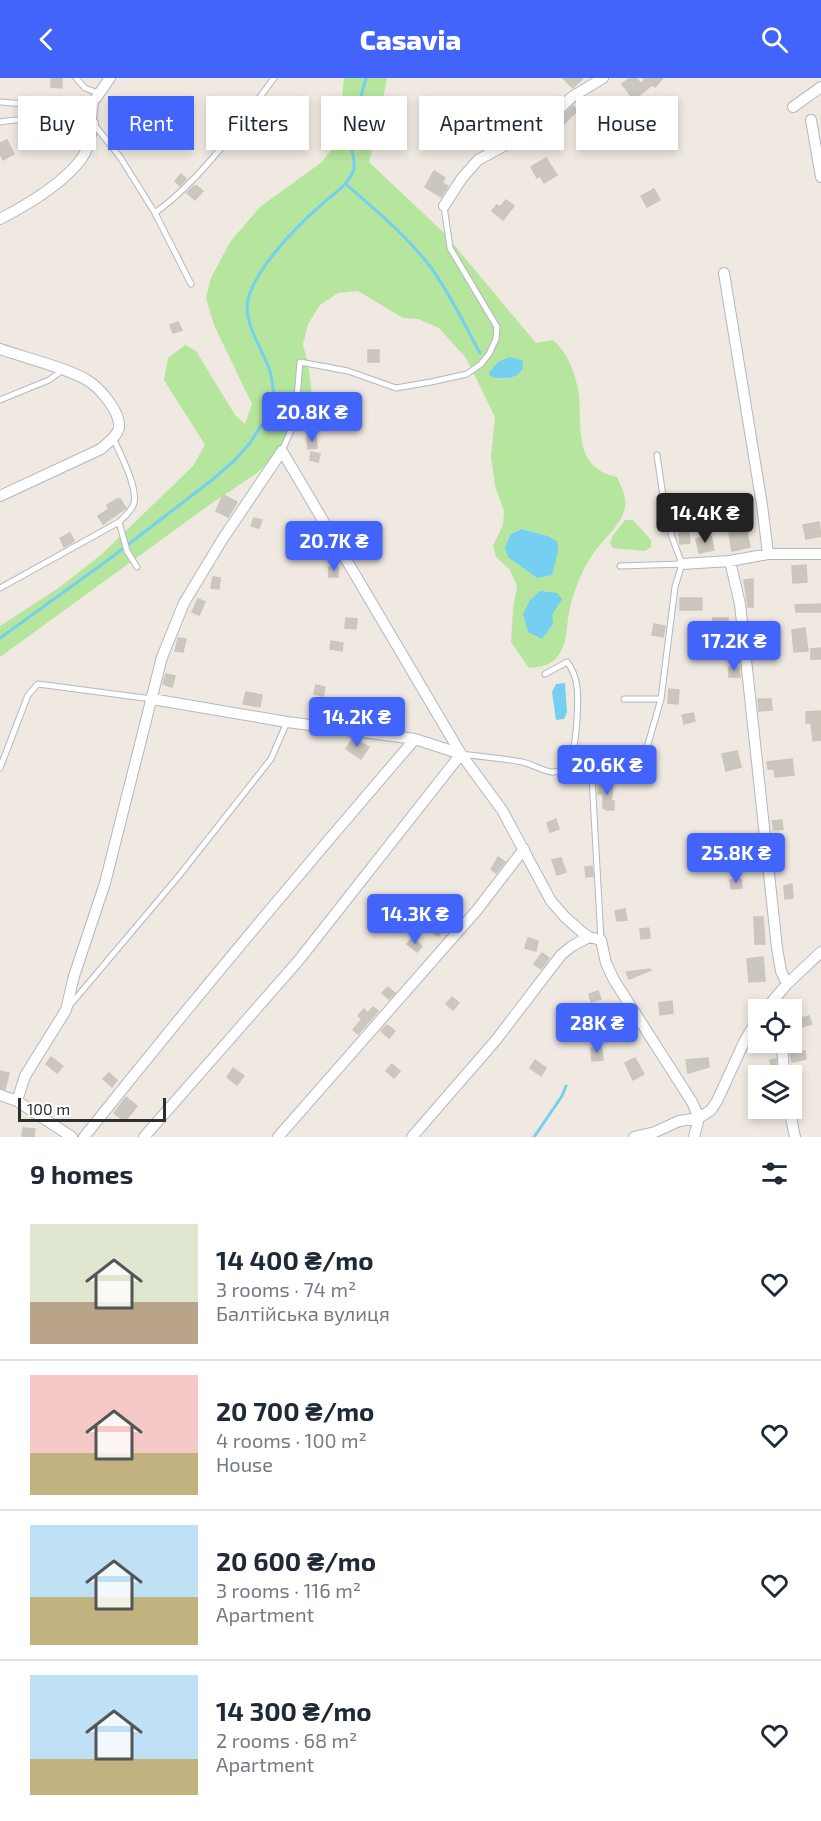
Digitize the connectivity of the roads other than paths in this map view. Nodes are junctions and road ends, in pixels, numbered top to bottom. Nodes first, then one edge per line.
1 (76, 78) edge
2 (110, 78) edge
3 (274, 78) edge
4 (603, 78) edge
5 (821, 87) edge
6 (97, 95) junction
7 (0, 102) edge
8 (96, 102) edge
9 (18, 103) edge
10 (793, 107) dead end
11 (18, 119) edge
12 (811, 120) dead end
13 (0, 122) edge
14 (96, 127) edge
15 (85, 150) edge
16 (821, 177) edge
17 (444, 206) joint
18 (155, 213) junction
19 (0, 219) edge
20 (724, 273) dead end
21 (191, 284) dead end
22 (0, 349) edge
23 (63, 370) junction
24 (0, 400) edge
25 (113, 438) junction
26 (282, 451) junction
27 (657, 454) dead end
28 (0, 496) edge
29 (119, 522) junction
30 (768, 554) junction
31 (821, 554) edge
32 (730, 561) junction
33 (682, 564) junction
34 (620, 566) dead end
35 (137, 567) dead end
36 (0, 588) edge
37 (545, 674) dead end
38 (152, 699) junction
39 (624, 699) dead end
40 (661, 699) junction
41 (287, 722) junction
42 (415, 739) junction
43 (461, 754) junction
44 (642, 765) dead end
45 (0, 768) edge
46 (592, 778) dead end
47 (524, 849) junction
48 (589, 937) junction
49 (601, 940) junction
50 (821, 952) edge
51 (788, 984) junction
52 (777, 999) edge
53 (66, 1010) junction
54 (748, 1035) edge
55 (0, 1095) edge
56 (17, 1101) junction
57 (699, 1118) junction
58 (791, 1119) edge
59 (72, 1137) edge
60 (84, 1137) edge
61 (144, 1137) edge
62 (278, 1137) edge
63 (412, 1137) edge
64 (634, 1137) edge
65 (694, 1137) edge
66 (795, 1137) edge

1 - 6 lane
2 - 6 street
3 - 18 lane
4 - 17 street
5 - 10 street
6 - 8 lane
7 - 9 lane
11 - 13 lane
12 - 16 street
14 - 18 lane
15 - 19 street
17 - 26 lane
18 - 21 lane
20 - 30 street
22 - 23 street
23 - 24 lane
23 - 25 street
25 - 28 street
25 - 29 lane
26 - 38 street
26 - 43 street
27 - 33 lane
29 - 35 lane
29 - 36 lane
30 - 31 street
30 - 32 street
32 - 33 street
32 - 51 street
33 - 34 lane
33 - 40 lane
37 - 43 lane
38 - 41 street
38 - 45 lane
38 - 53 street
39 - 40 lane
40 - 44 lane
41 - 42 street
41 - 53 lane
42 - 43 street
42 - 60 street
43 - 47 street
43 - 61 street
46 - 49 lane
47 - 48 street
47 - 62 street
48 - 49 street
48 - 63 street
49 - 57 street
50 - 51 street
51 - 52 street
53 - 56 street
54 - 57 street
55 - 56 street
56 - 59 street
57 - 64 street
57 - 65 street
58 - 66 street

